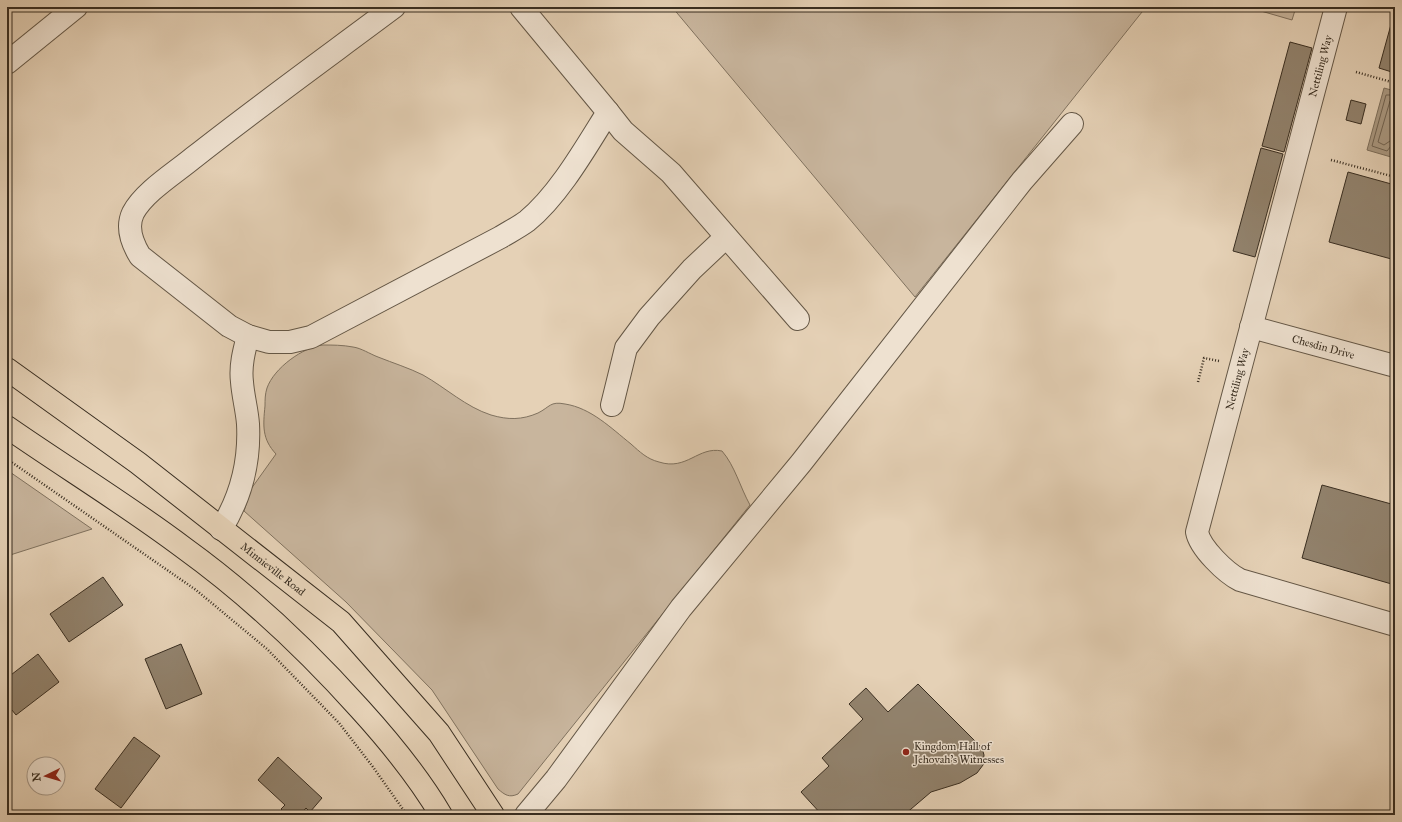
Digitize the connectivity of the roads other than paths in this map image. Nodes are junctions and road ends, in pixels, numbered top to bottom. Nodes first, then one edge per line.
1 (76, 7) edge
2 (394, 7) edge
3 (521, 7) edge
4 (1336, 7) edge
5 (7, 63) edge
6 (608, 112) junction
7 (1072, 124) dead end
8 (726, 237) junction
9 (798, 319) dead end
10 (1251, 327) junction
11 (248, 336) junction
12 (1395, 366) edge
13 (7, 369) edge
14 (612, 405) dead end
15 (7, 426) edge
16 (221, 529) junction
17 (1395, 625) edge
18 (441, 815) edge
19 (493, 815) edge
20 (526, 815) edge

1 - 5 street
2 - 11 street
3 - 6 street
4 - 10 street, Nettiling Way
6 - 8 street
6 - 11 street
7 - 20 street
8 - 9 street
8 - 14 street
10 - 12 street, Chesdin Drive
10 - 17 street, Nettiling Way
11 - 16 street
13 - 16 main road, Minnieville Road
15 - 18 main road
16 - 19 main road, Minnieville Road

